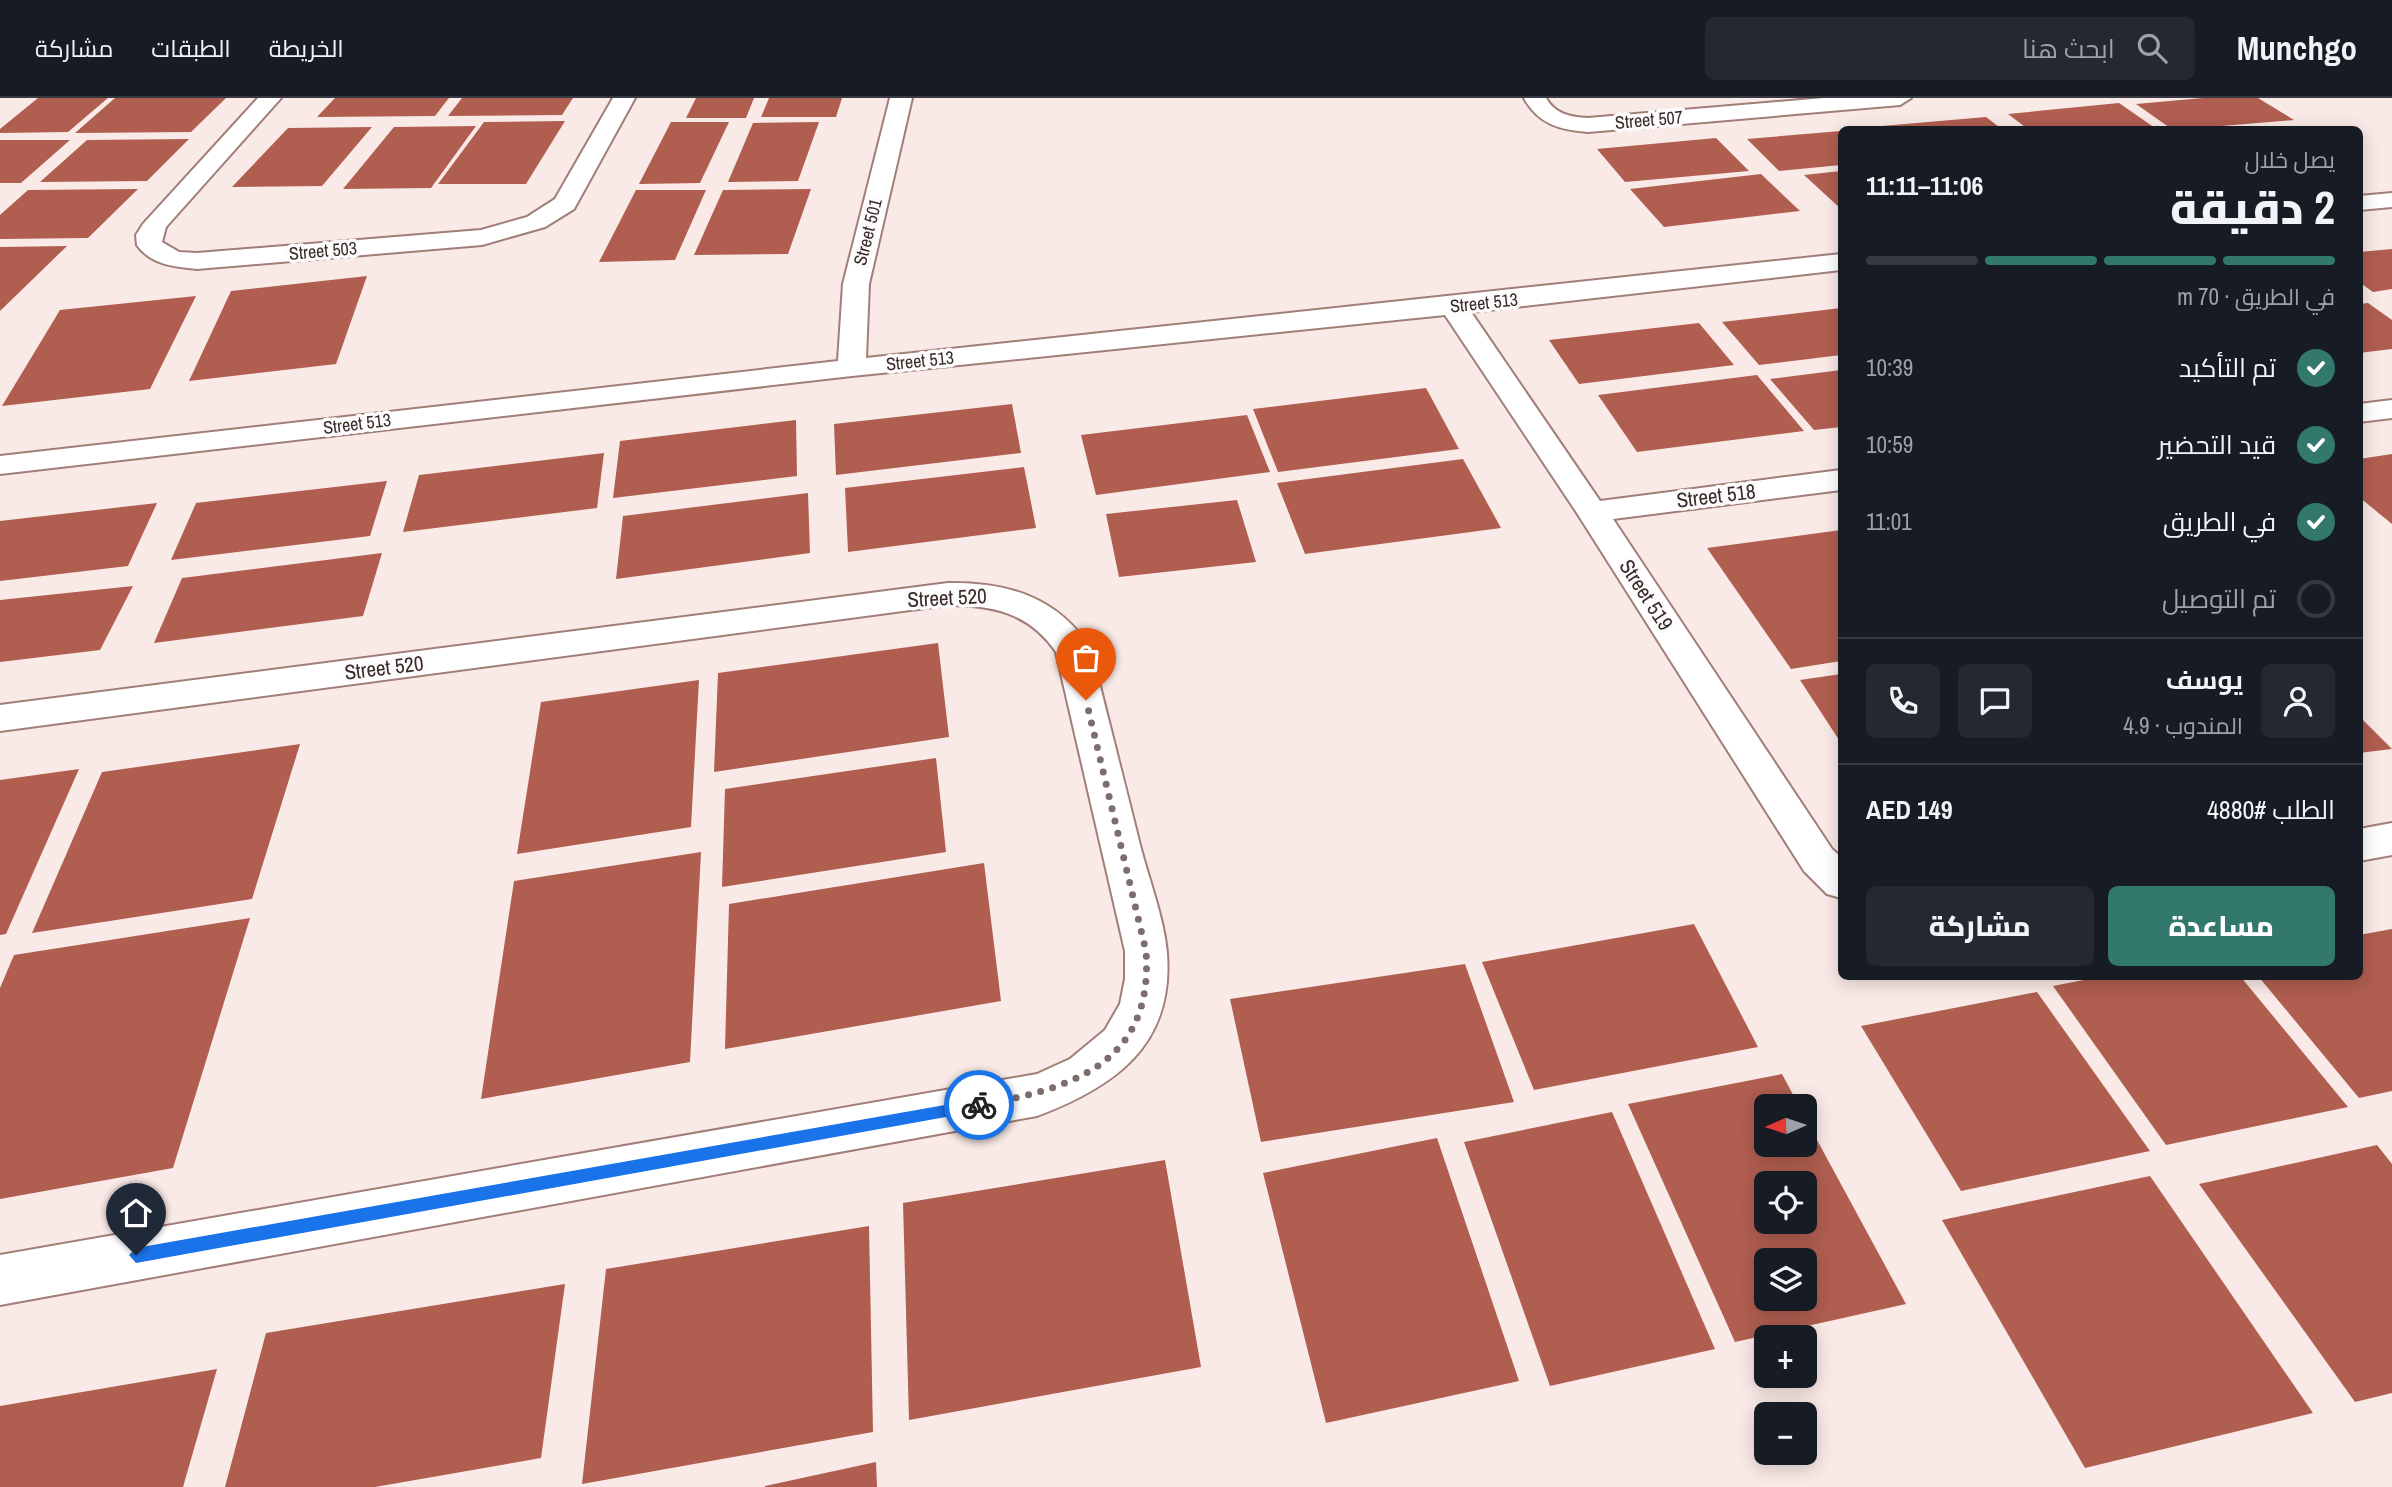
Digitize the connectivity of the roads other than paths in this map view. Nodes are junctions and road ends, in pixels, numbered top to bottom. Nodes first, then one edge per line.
1 (270, 98) edge
2 (624, 98) edge
3 (901, 98) edge
4 (1535, 98) edge
5 (1900, 98) edge
6 (2392, 200) edge
7 (2363, 203) edge
8 (1838, 262) edge
9 (1453, 306) junction
10 (852, 368) junction
11 (2392, 409) edge
12 (2363, 413) edge
13 (0, 465) edge
14 (1838, 480) edge
15 (1592, 512) junction
16 (0, 718) edge
17 (2392, 839) edge
18 (2363, 844) edge
19 (1838, 879) edge
20 (0, 1280) edge

1 - 2 street, Street 503
3 - 10 street, Street 501
4 - 5 street, Street 507
6 - 7 street
8 - 9 street, Street 513
9 - 10 street, Street 513
9 - 15 street, Street 519
10 - 13 street, Street 513
11 - 12 street
14 - 15 street, Street 518
15 - 19 street, Street 519
16 - 20 street, Street 520
17 - 18 street

